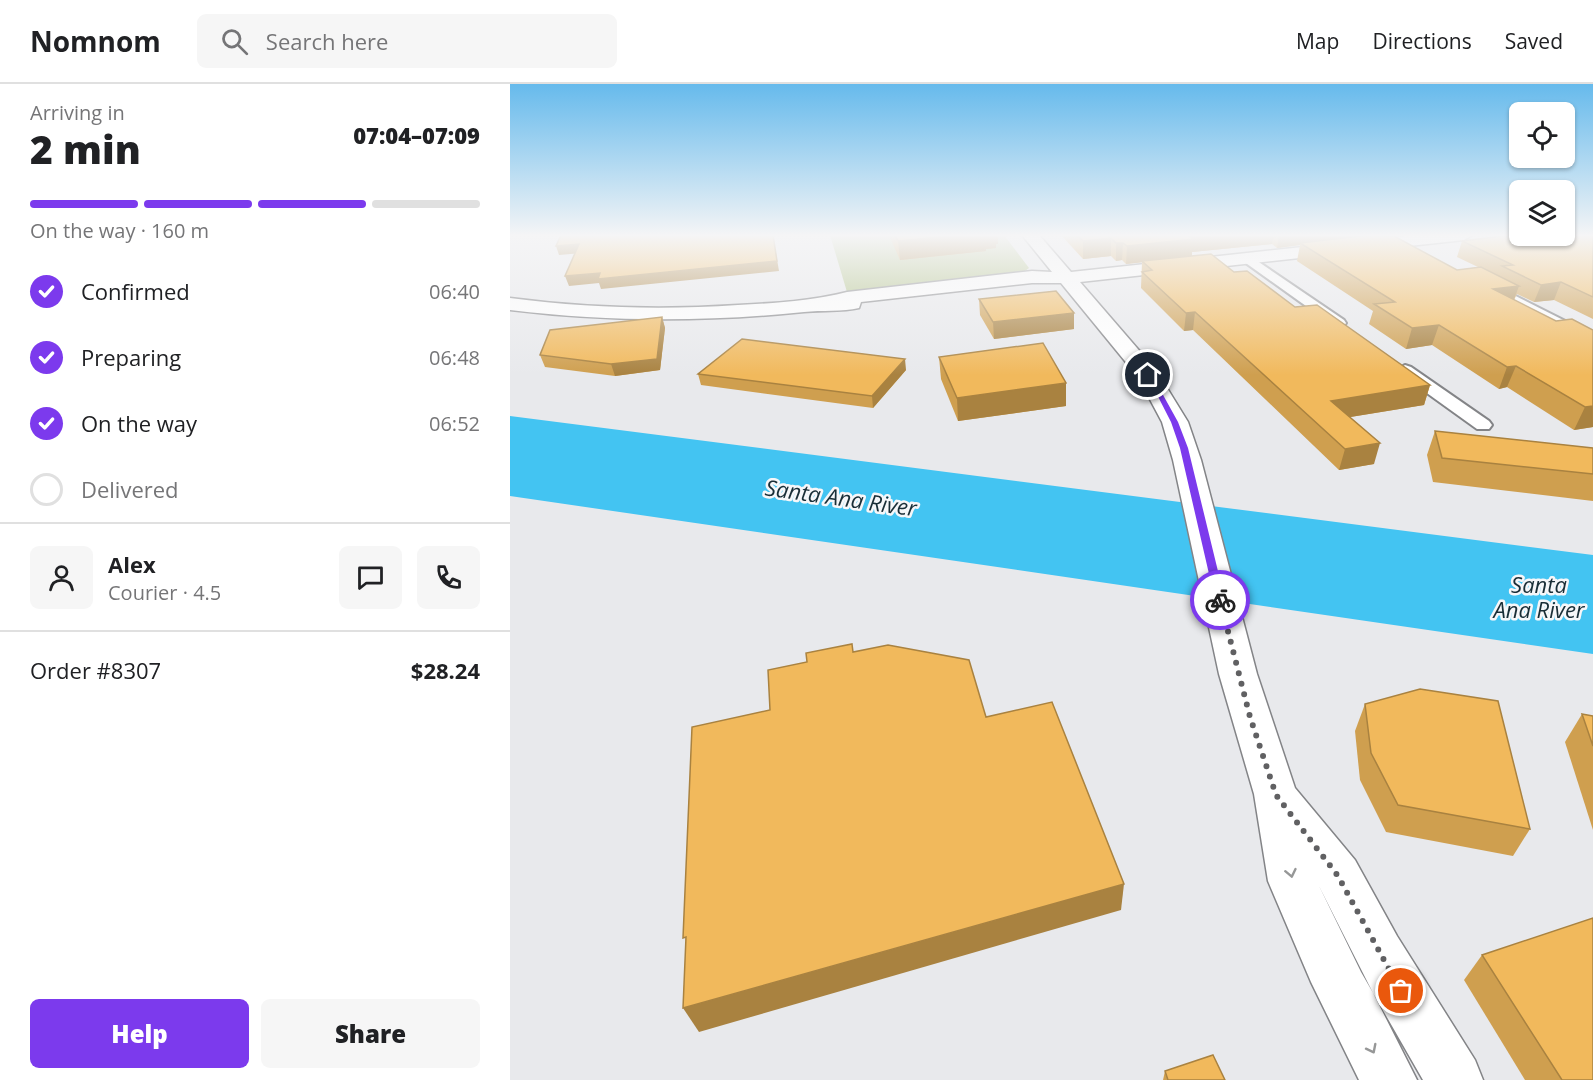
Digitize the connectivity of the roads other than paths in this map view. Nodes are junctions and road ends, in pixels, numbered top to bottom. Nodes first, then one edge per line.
1 (1052, 281) edge
2 (1071, 281) edge
3 (1281, 281) edge
4 (1480, 281) edge
5 (510, 304) edge
6 (1347, 328) edge
7 (1593, 341) edge
8 (1394, 362) edge
9 (1483, 425) dead end
10 (1276, 795) junction
11 (1389, 1080) edge
12 (1455, 1080) edge

1 - 5 street
2 - 10 street
3 - 6 street
4 - 7 street
8 - 9 street
10 -> 11 street
10 - 12 street

